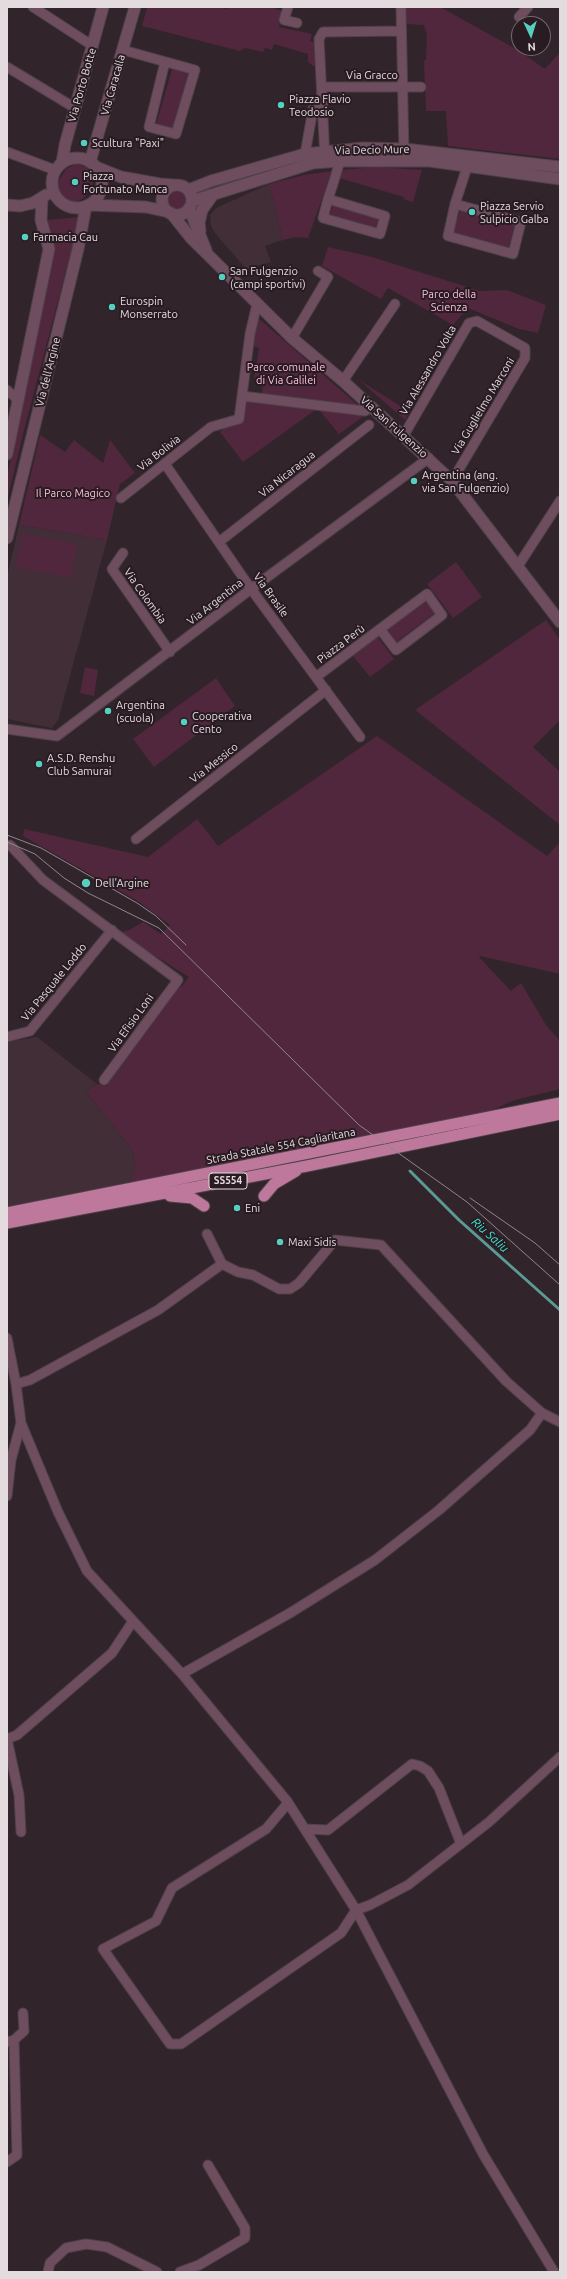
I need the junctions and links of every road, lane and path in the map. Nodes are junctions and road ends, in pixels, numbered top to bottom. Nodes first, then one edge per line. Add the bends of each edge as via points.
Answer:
1 (33, 7) edge
2 (104, 7) edge
3 (135, 7) edge
4 (288, 7) edge
5 (401, 7) edge
6 (528, 7) edge
7 (520, 16) edge
8 (296, 23) dead end
9 (402, 31) junction
10 (93, 46) junction
11 (123, 50) junction
12 (165, 62) junction
13 (7, 67) edge
14 (322, 87) junction
15 (404, 87) junction
16 (421, 87) dead end
17 (323, 104) junction
18 (75, 108) junction
19 (7, 152) edge
20 (305, 154) junction
21 (404, 154) junction
22 (340, 155) junction
23 (325, 156) junction
24 (468, 161) junction
25 (93, 165) junction
26 (59, 167) junction
27 (560, 167) edge
28 (560, 179) edge
29 (183, 187) junction
30 (53, 190) junction
31 (212, 196) junction
32 (42, 198) junction
33 (328, 199) junction
34 (190, 204) junction
35 (455, 204) junction
36 (87, 205) junction
37 (7, 206) edge
38 (170, 213) junction
39 (202, 239) junction
40 (207, 252) junction
41 (318, 271) dead end
42 (257, 304) junction
43 (395, 304) dead end
44 (477, 321) joint
45 (292, 338) junction
46 (344, 381) junction
47 (7, 390) edge
48 (242, 396) junction
49 (18, 400) junction
50 (371, 406) junction
51 (369, 425) dead end
52 (404, 435) junction
53 (7, 454) edge
54 (429, 458) junction
55 (165, 464) junction
56 (452, 481) junction
57 (121, 498) dead end
58 (560, 501) edge
59 (7, 538) edge
60 (219, 542) junction
61 (123, 553) dead end
62 (518, 566) junction
63 (251, 589) junction
64 (560, 622) edge
65 (380, 629) junction
66 (170, 652) junction
67 (316, 677) junction
68 (326, 690) junction
69 (7, 729) edge
70 (360, 736) dead end
71 (136, 839) dead end
72 (10, 846) dead end
73 (112, 930) junction
74 (7, 1037) edge
75 (104, 1080) dead end
76 (560, 1103) edge
77 (560, 1114) edge
78 (377, 1145) junction
79 (307, 1166) junction
80 (154, 1195) junction
81 (264, 1196) dead end
82 (204, 1206) dead end
83 (7, 1213) edge
84 (7, 1223) edge
85 (207, 1234) dead end
86 (222, 1264) junction
87 (7, 1338) edge
88 (16, 1384) junction
89 (542, 1413) junction
90 (560, 1422) edge
91 (21, 1423) junction
92 (7, 1496) edge
93 (133, 1621) junction
94 (182, 1674) junction
95 (7, 1739) edge
96 (560, 1757) edge
97 (288, 1803) junction
98 (305, 1829) junction
99 (21, 1832) dead end
100 (461, 1844) junction
101 (356, 1910) junction
102 (23, 2013) dead end
103 (11, 2041) edge
104 (7, 2162) edge
105 (208, 2165) dead end
106 (48, 2272) edge
107 (157, 2272) edge
108 (180, 2272) edge
109 (554, 2272) edge

1 - 10 street
2 - 10 street, Via Porto Botte
3 - 11 street, Via Caracalla
4 - 8 street via 284,20
5 - 9 street
6 - 7 street
9 - 14 street via 323,32 319,39
9 - 15 street
10 - 18 street, Via Porto Botte
11 - 12 street
11 - 25 street, Via Caracalla
12 - 12 street via 150,127 176,134 195,70
13 - 18 street
14 - 15 street, Via Gracco
14 - 17 street
15 - 16 street, Via Gracco
15 - 21 street
17 - 20 street via 313,109
17 - 23 street
18 - 26 street, Via Porto Botte
19 - 26 street
20 - 23 street, Via Decio Mure
20 - 29 street, Via Decio Mure
21 - 22 street, Via Decio Mure
21 - 24 street, Via Decio Mure
22 - 23 street, Via Decio Mure
22 - 33 street
23 - 31 street, Via Decio Mure via 313,163
24 - 27 street, Via Decio Mure
24 - 28 street, Via Decio Mure
24 - 35 street
25 - 26 street via 76,158
25 - 29 street via 121,177
25 - 36 street via 100,175 101,188 95,200
26 - 30 street via 52,180
29 - 34 street
29 - 38 street via 168,188 162,196 163,205
30 - 32 street
30 - 36 street via 58,200 64,204 75,208
31 - 34 street, Via Decio Mure
31 - 39 street via 199,219
32 - 37 street via 20,206
32 - 49 street, Via dell'Argine via 41,220 49,249
33 - 33 street via 385,216 380,234 323,218
34 - 38 street via 181,214
34 - 39 street, Via San Fulgenzio
35 - 35 street via 448,236 513,254 521,222
36 - 38 street via 146,207
36 - 59 street, Via dell'Argine
38 - 40 street, Via San Fulgenzio
39 - 40 street, Via San Fulgenzio
40 - 42 street, Via San Fulgenzio
41 - 45 street via 328,277
42 - 45 street, Via San Fulgenzio
42 - 48 street via 250,334
43 - 46 street
44 - 52 street, Via Alessandro Volta via 469,323
44 - 56 street, Via Guglielmo Marconi via 525,348 526,352 525,358
45 - 46 street, Via San Fulgenzio
46 - 50 street, Via San Fulgenzio
47 - 49 street
48 - 50 street via 365,411
48 - 55 street, Via Bolivia via 240,419 211,427
49 - 53 street, Via dell'Argine
50 - 52 street, Via San Fulgenzio
51 - 60 street, Via Nicaragua
52 - 54 street, Via San Fulgenzio
54 - 56 street, Via San Fulgenzio
54 - 63 street, Via Argentina
55 - 57 street, Via Bolivia
55 - 60 street, Via Brasile
56 - 62 street, Via San Fulgenzio
58 - 62 street
60 - 63 street, Via Brasile
61 - 66 street, Via Colombia via 112,569
62 - 64 street, Via San Fulgenzio
63 - 66 street, Via Argentina
63 - 67 street, Via Brasile
65 - 65 street, Piazza Perù via 396,650 442,615 426,594
65 - 67 street, Piazza Perù
66 - 69 street, Via Argentina via 57,736
67 - 68 street, Via Brasile
68 - 70 street, Via Brasile
68 - 71 street, Via Messico
72 - 73 street via 43,880
73 - 74 street, Via Pasquale Loddo via 30,1031
73 - 75 street, Via Efisio Loni via 139,953 178,980
76 - 78 highway, Strada Statale 554 Cagliaritana / SS554 via 400,1135
77 - 78 highway, Strada Statale 554 Cagliaritana / SS554 via 408,1144
78 - 79 highway, Strada Statale 554 Cagliaritana / SS554
78 - 83 highway, Strada Statale 554 Cagliaritana / SS554
79 - 80 highway, Strada Statale 554 Cagliaritana / SS554
79 - 81 highway via 274,1184
80 - 82 highway via 192,1198
80 - 84 highway, Strada Statale 554 Cagliaritana / SS554
85 - 86 street
86 - 88 street via 158,1310 30,1380
86 - 89 street via 238,1272 253,1275 279,1289 290,1289 299,1283 335,1240 381,1245 506,1381
87 - 88 street
88 - 91 street
89 - 90 street
89 - 94 street via 530,1430 439,1510 375,1560 290,1613
91 - 92 street via 11,1460
91 - 93 street via 58,1512 88,1571
93 - 94 street
93 - 95 street via 112,1652 17,1735
94 - 97 street
95 - 99 street via 19,1795
96 - 100 street
97 - 98 street
97 - 101 street via 266,1829 172,1888 156,1921 103,1949 170,2044 181,2044 341,1933
98 - 100 street via 328,1830 412,1764 428,1771 439,1788
98 - 101 street
100 - 101 street via 408,1885
101 - 109 street via 483,2154
102 - 103 street via 24,2031
103 - 104 street via 16,2155
105 - 108 street via 245,2228 245,2238 199,2265
106 - 107 street via 50,2263 66,2248 86,2244 107,2247

